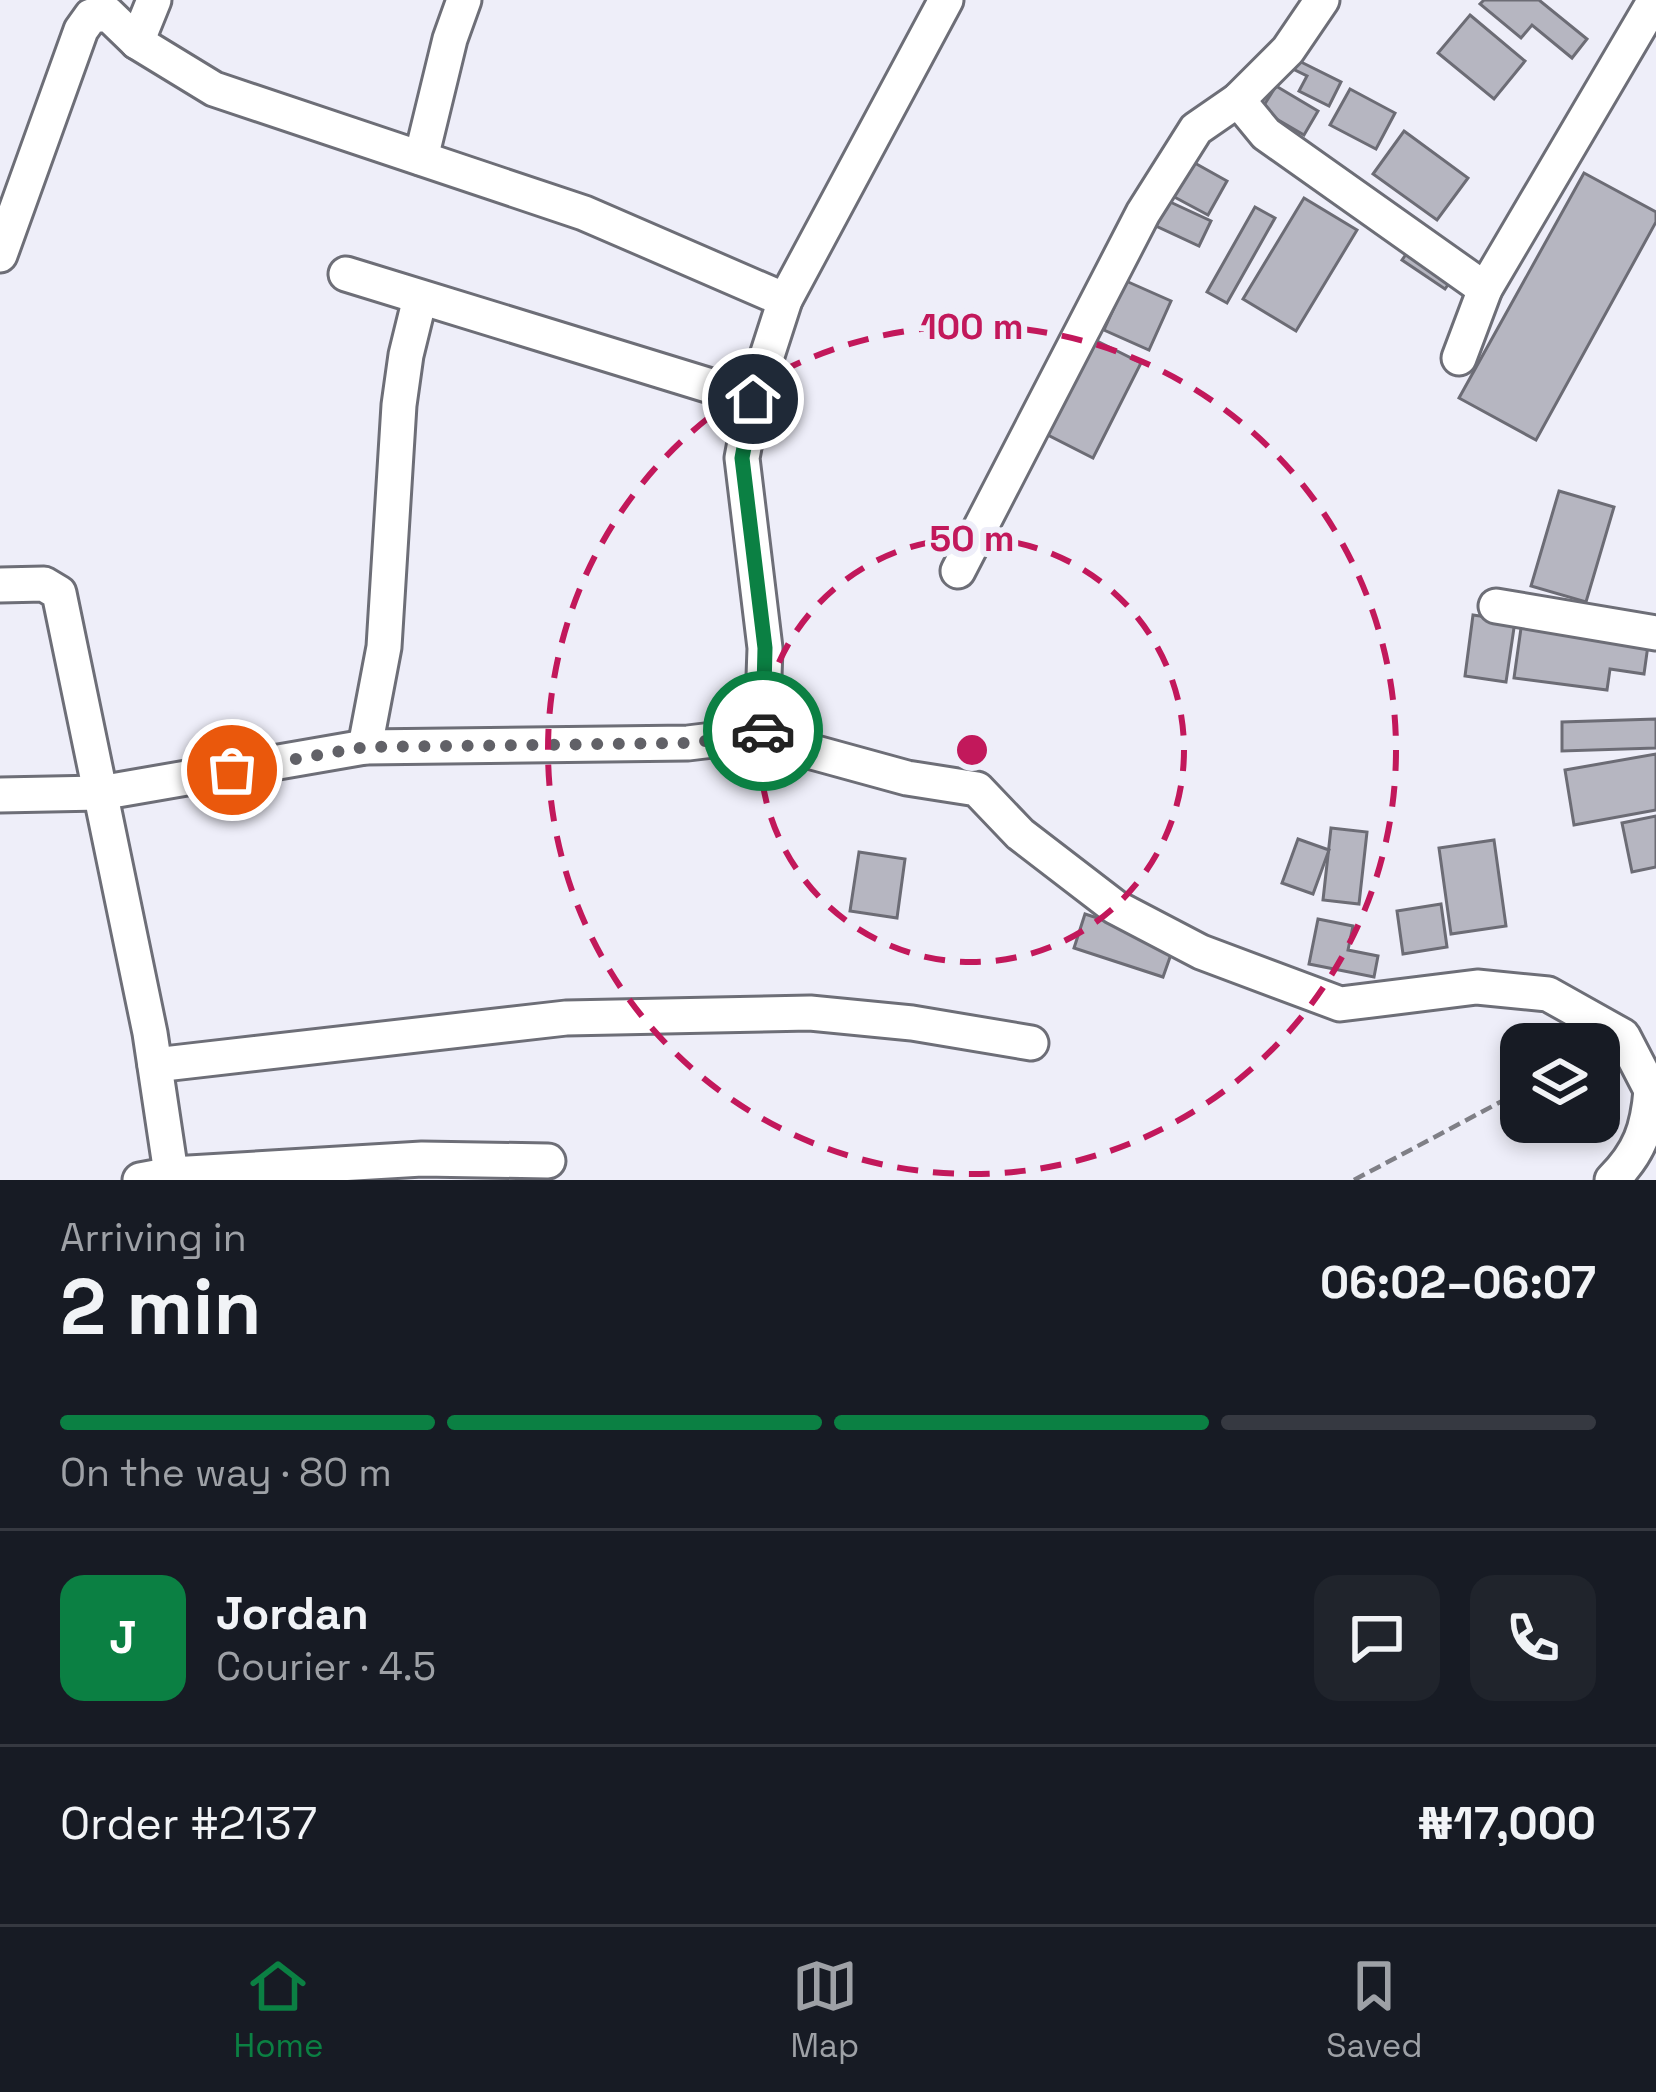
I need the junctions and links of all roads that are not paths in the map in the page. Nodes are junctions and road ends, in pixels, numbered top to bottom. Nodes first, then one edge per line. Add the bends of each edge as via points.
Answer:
1 (154, 0) edge
2 (464, 0) edge
3 (946, 0) edge
4 (1322, 0) edge
5 (1654, 0) edge
6 (137, 42) junction
7 (1238, 100) junction
8 (421, 158) junction
9 (0, 255) edge
10 (346, 274) dead end
11 (1485, 289) junction
12 (420, 298) junction
13 (785, 300) junction
14 (1459, 358) dead end
15 (753, 399) junction
16 (958, 571) dead end
17 (0, 585) edge
18 (1496, 606) dead end
19 (1656, 633) edge
20 (763, 734) junction
21 (365, 747) junction
22 (100, 793) junction
23 (0, 795) edge
24 (1031, 1043) dead end
25 (155, 1065) junction
26 (1654, 1092) edge
27 (548, 1161) dead end
28 (161, 1178) edge
29 (1612, 1180) edge

1 - 6 street
2 - 8 street
3 - 13 street
4 - 7 street via 1288,50
5 - 11 street
6 - 8 street via 214,89
6 - 9 street via 108,14 92,16 81,30
7 - 11 street via 1266,134
7 - 16 street via 1196,129 1143,213
8 - 13 street via 584,213
10 - 12 street
11 - 14 street
12 - 15 street
12 - 21 street via 399,406 384,647
13 - 15 street
15 - 20 street via 742,458 765,648
17 - 22 street via 44,584 59,593
18 - 19 street
20 - 21 street via 688,743
20 - 26 street via 907,778 977,789 1020,834 1115,907 1201,952 1340,1004 1477,987 1548,994 1623,1036
21 - 22 street
22 - 23 street
22 - 25 street
24 - 25 street via 810,1013 566,1018
25 - 28 street
26 - 29 street via 1648,1125
27 - 28 street via 422,1159

